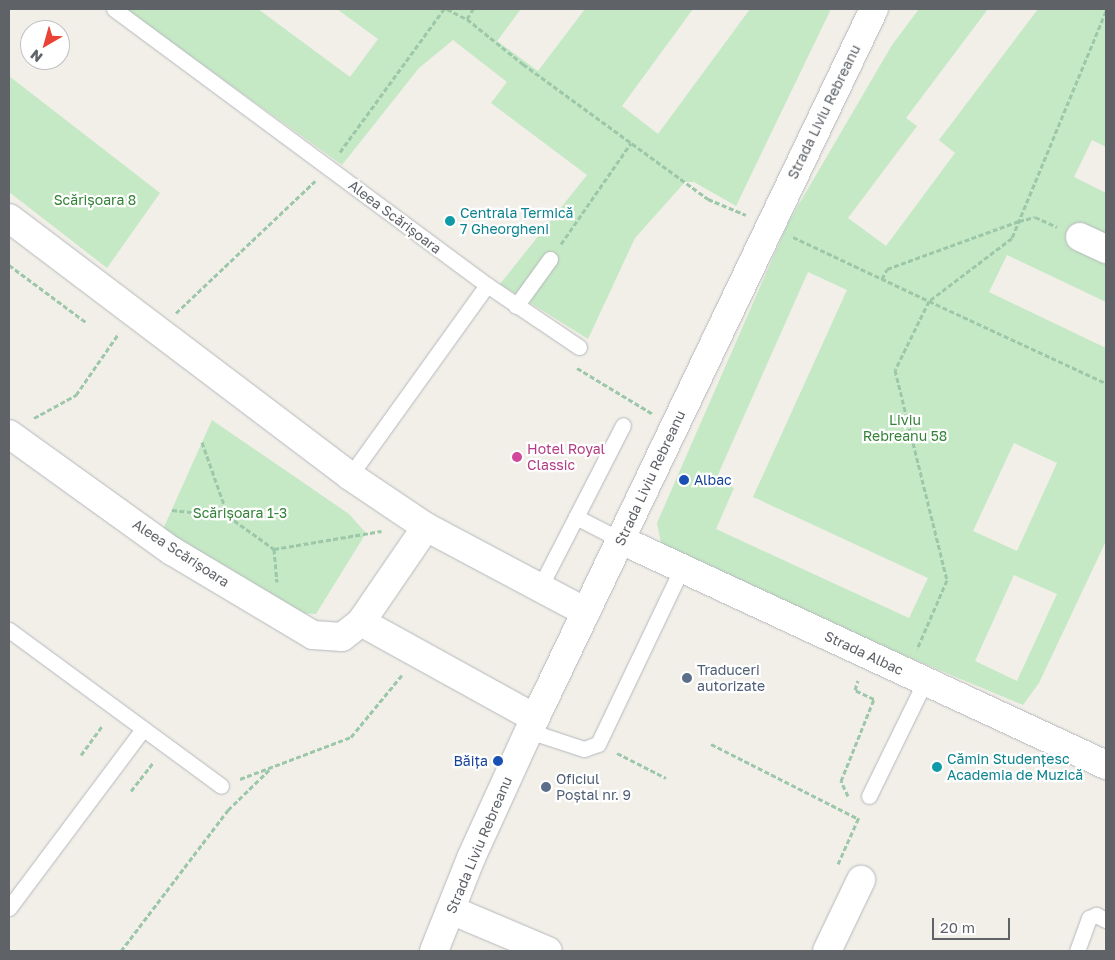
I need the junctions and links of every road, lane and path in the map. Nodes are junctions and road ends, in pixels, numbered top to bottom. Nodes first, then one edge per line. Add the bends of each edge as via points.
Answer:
1 (114, 9) edge
2 (446, 9) edge
3 (473, 9) edge
4 (874, 9) edge
5 (1106, 11) edge
6 (467, 19) junction
7 (631, 143) junction
8 (329, 168) junction
9 (750, 217) dead end
10 (9, 218) edge
11 (1019, 221) junction
12 (785, 233) dead end
13 (1080, 236) joint
14 (1106, 249) edge
15 (550, 259) joint
16 (9, 265) edge
17 (882, 279) junction
18 (487, 285) junction
19 (928, 301) junction
20 (516, 306) junction
21 (134, 313) junction
22 (87, 323) dead end
23 (157, 330) junction
24 (579, 347) joint
25 (1106, 383) edge
26 (658, 417) dead end
27 (623, 425) dead end
28 (17, 428) edge
29 (202, 442) dead end
30 (350, 476) junction
31 (172, 510) dead end
32 (228, 516) junction
33 (576, 517) junction
34 (426, 527) junction
35 (386, 531) dead end
36 (621, 540) junction
37 (274, 549) junction
38 (682, 568) junction
39 (540, 587) junction
40 (586, 612) junction
41 (282, 617) junction
42 (361, 622) junction
43 (9, 630) edge
44 (867, 654) junction
45 (419, 655) junction
46 (916, 677) junction
47 (115, 708) junction
48 (532, 725) junction
49 (143, 729) junction
50 (598, 744) junction
51 (711, 744) dead end
52 (166, 746) junction
53 (81, 755) dead end
54 (1106, 765) edge
55 (273, 766) junction
56 (666, 778) dead end
57 (221, 786) joint
58 (131, 791) dead end
59 (869, 796) joint
60 (852, 804) dead end
61 (855, 811) dead end
62 (859, 819) junction
63 (861, 880) joint
64 (9, 908) edge
65 (450, 910) junction
66 (1106, 920) edge
67 (121, 951) edge
68 (434, 951) edge
69 (548, 951) edge
70 (827, 951) edge
71 (1077, 951) edge

1 - 8 lane, Aleea Scărișoara
2 - 6 path
2 - 8 path
3 - 6 path
4 - 36 street, Strada Liviu Rebreanu
5 - 11 path
6 - 7 path
7 - 9 path via 708,199
7 - 15 path
8 - 18 lane, Aleea Scărișoara
8 - 23 path
10 - 21 street
11 - 13 path via 1035,218
11 - 17 path via 887,269
11 - 19 path via 1012,238
12 - 17 path
13 - 14 street
15 - 20 lane
16 - 22 path
17 - 19 path
18 - 20 lane, Aleea Scărișoara
18 - 30 lane
19 - 25 path
19 - 46 path via 895,370 948,580
20 - 24 lane, Aleea Scărișoara
21 - 23 street
21 - 28 path via 76,395
23 - 30 street
24 - 26 path via 570,364
27 - 33 lane
28 - 41 street, Aleea Scărișoara via 172,551
29 - 32 path
30 - 34 street
31 - 32 path
32 - 37 path
33 - 36 lane
33 - 39 lane
34 - 39 street
34 - 42 street, Aleea Scărișoara
35 - 37 path
36 - 38 street, Strada Albac
36 - 40 street, Strada Liviu Rebreanu
37 - 41 path
38 - 44 street, Strada Albac
38 - 50 lane
39 - 40 street
40 - 48 street, Strada Liviu Rebreanu
41 - 42 street, Aleea Scărișoara via 313,635 327,638 342,637
42 - 45 street
43 - 47 lane
44 - 46 street, Strada Albac
44 - 60 path via 855,690 874,699 841,781
45 - 48 street
45 - 55 path via 350,737
46 - 54 street, Strada Albac
46 - 59 lane
47 - 49 lane
47 - 53 path
48 - 50 lane via 584,749
48 - 65 street, Strada Liviu Rebreanu
49 - 52 lane
49 - 64 lane
50 - 56 path
51 - 62 path
52 - 57 lane
52 - 58 path
55 - 57 path
55 - 67 path via 228,810
59 - 62 path
61 - 62 path
62 - 63 path via 836,869
63 - 70 street
65 - 68 street, Strada Liviu Rebreanu
65 - 69 street
66 - 71 lane via 1096,915 1089,918

